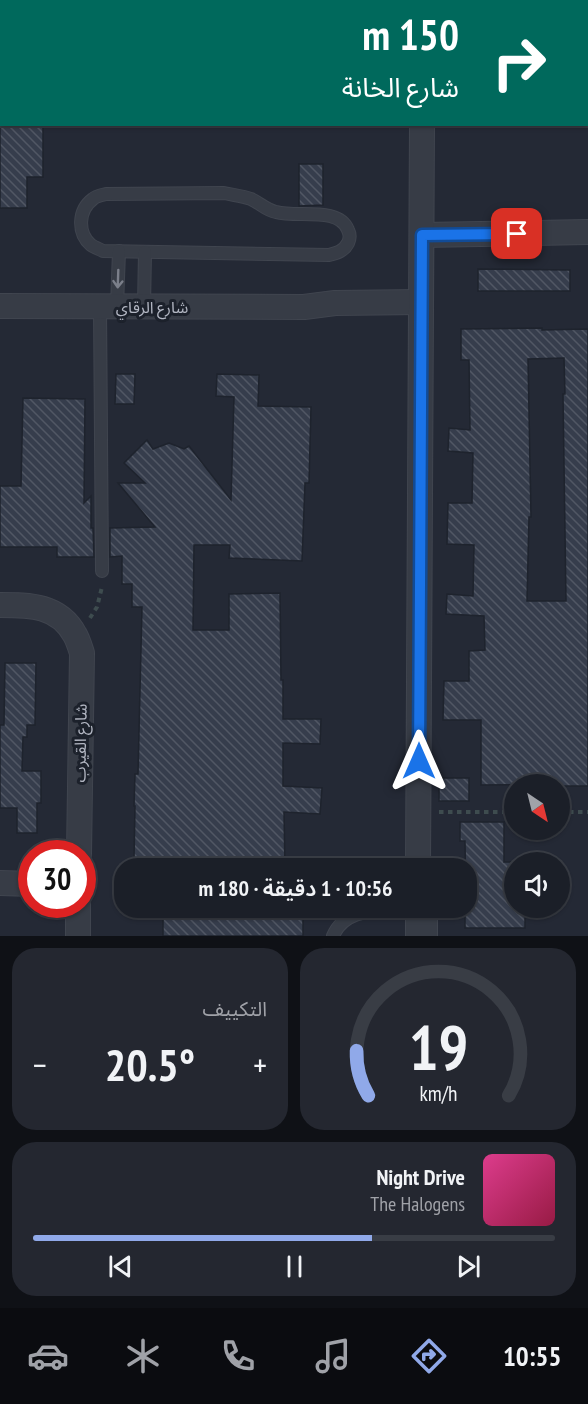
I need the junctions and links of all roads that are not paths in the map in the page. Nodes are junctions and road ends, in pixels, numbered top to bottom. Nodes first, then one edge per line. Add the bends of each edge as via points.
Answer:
1 (422, 126) edge
2 (588, 232) edge
3 (422, 235) junction
4 (119, 251) junction
5 (145, 252) junction
6 (0, 306) edge
7 (109, 306) junction
8 (144, 307) junction
9 (421, 310) junction
10 (102, 571) road end
11 (0, 605) edge
12 (79, 840) edge
13 (421, 858) edge
14 (0, 883) edge
15 (18, 884) edge
16 (78, 918) edge
17 (346, 918) edge
18 (418, 918) edge
19 (431, 918) edge
20 (78, 936) edge
21 (333, 936) edge
22 (418, 936) edge
23 (431, 936) edge

1 - 3 street
2 - 3 street
3 - 9 street
4 - 5 lane
4 - 5 lane via 103,251 83,235 80,221 93,198 106,194 237,195 276,212 337,217 350,234 348,245 329,255
4 -> 7 lane
5 - 8 lane
6 - 7 street, شارع الرقاي
7 - 8 street, شارع الرقاي
7 - 10 lane
8 - 9 street, شارع الرقاي via 304,308 335,314
9 - 13 street
11 - 12 street, شارع القيرب via 41,607 61,617 75,634 81,653
14 - 15 street
16 - 20 street
17 - 21 lane
18 - 22 street
19 - 23 lane

